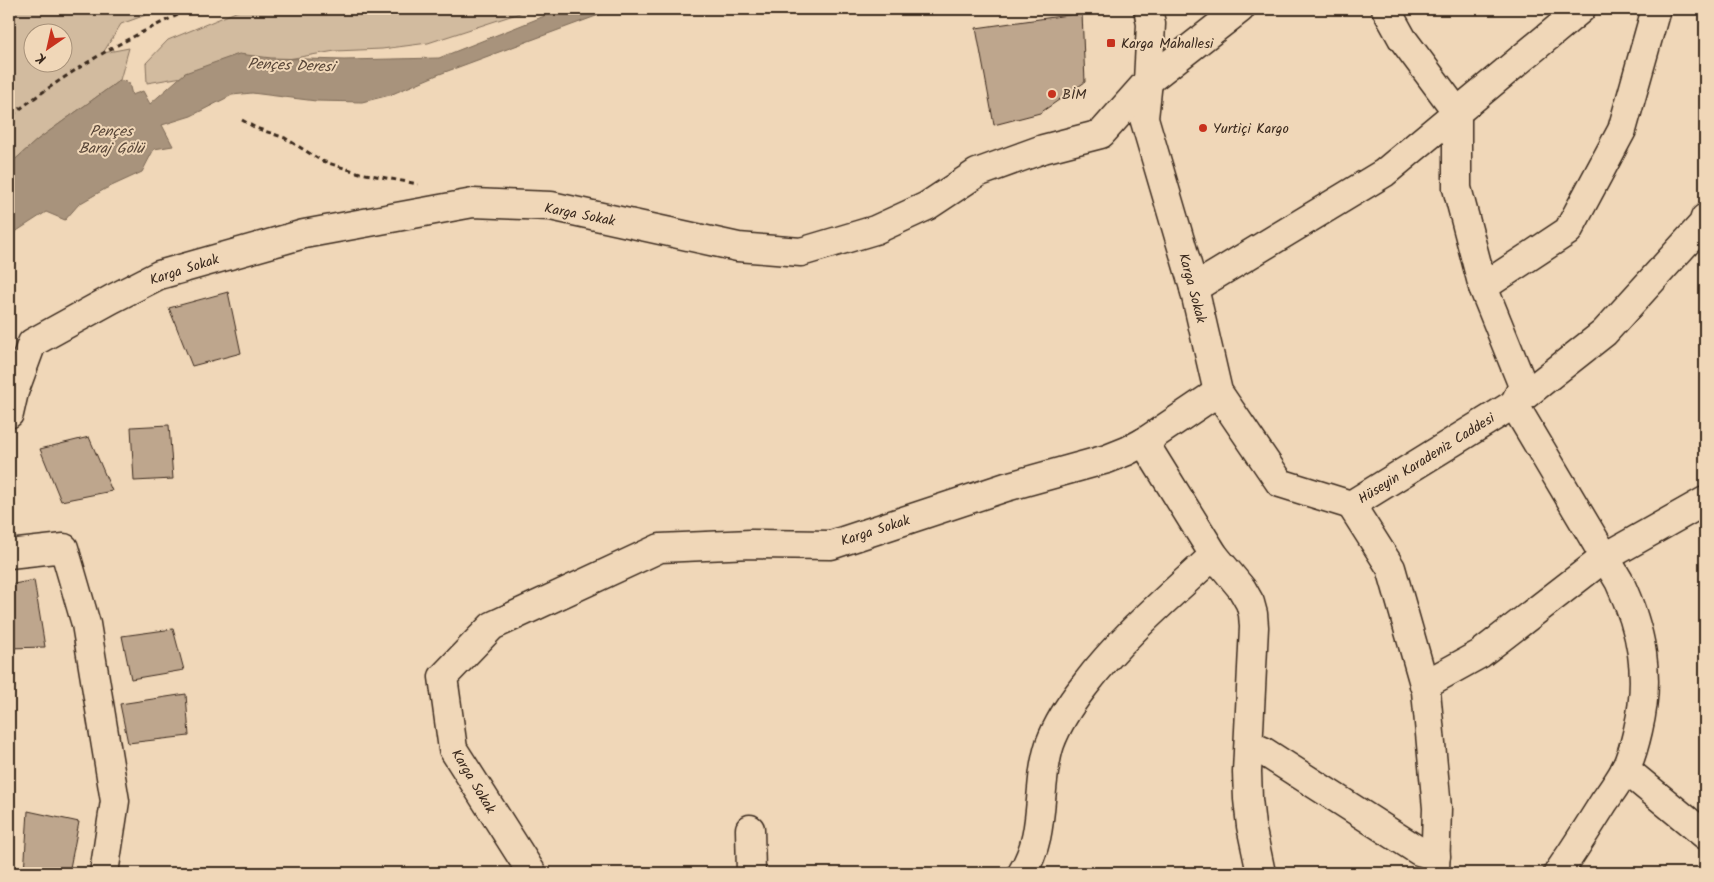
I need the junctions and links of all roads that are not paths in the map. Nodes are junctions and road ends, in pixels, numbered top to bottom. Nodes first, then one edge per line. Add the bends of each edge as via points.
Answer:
1 (1148, 9) edge
2 (1240, 9) edge
3 (1386, 9) edge
4 (1581, 9) edge
5 (1656, 9) edge
6 (1148, 81) junction
7 (1457, 112) junction
8 (1705, 218) edge
9 (1483, 287) junction
10 (1194, 288) junction
11 (1218, 392) junction
12 (1514, 404) junction
13 (9, 414) edge
14 (1144, 442) junction
15 (1705, 501) edge
16 (1351, 505) junction
17 (9, 554) edge
18 (1214, 555) junction
19 (1604, 558) junction
20 (1424, 685) junction
21 (1249, 745) junction
22 (1626, 769) junction
23 (750, 829) dead end
24 (1705, 835) edge
25 (1436, 864) edge
26 (104, 873) edge
27 (532, 873) edge
28 (750, 873) edge
29 (1022, 873) edge
30 (1261, 873) edge
31 (1558, 873) edge

1 - 6 street, Karga Sokak via 1151,24
2 - 6 street
3 - 7 street via 1402,38
4 - 7 street
5 - 9 street via 1622,130 1568,231
6 - 10 street, Karga Sokak via 1144,118
6 - 13 street, Karga Sokak via 1101,134 1043,149 977,173 927,206 874,230 800,252 738,247 551,206 473,202 304,234 159,274 32,343
7 - 9 street via 1457,188
7 - 10 street via 1384,173
8 - 12 street, Hüseyin Karadeniz Caddesi via 1604,333
9 - 12 street via 1523,386
10 - 11 street, Karga Sokak
11 - 14 street, Karga Sokak
11 - 16 street via 1280,483
12 - 16 street, Hüseyin Karadeniz Caddesi
12 - 19 street
14 - 18 street
14 - 27 street, Karga Sokak via 1107,459 1006,487 831,545 660,548 492,626 443,677 453,749
15 - 19 street
16 - 20 street, Hüseyin Karadeniz Caddesi via 1391,568
17 - 26 street via 64,548 86,624 115,801
18 - 21 street via 1242,589 1254,614
18 - 29 street via 1115,648 1069,707 1051,743 1044,766 1038,831
19 - 20 street via 1480,654
19 - 22 street via 1630,606 1639,632 1643,659 1642,715
20 - 25 street, Hüseyin Karadeniz Caddesi via 1437,808
21 - 25 street
21 - 30 street via 1248,799
22 - 24 street
22 - 31 street
23 - 28 street

